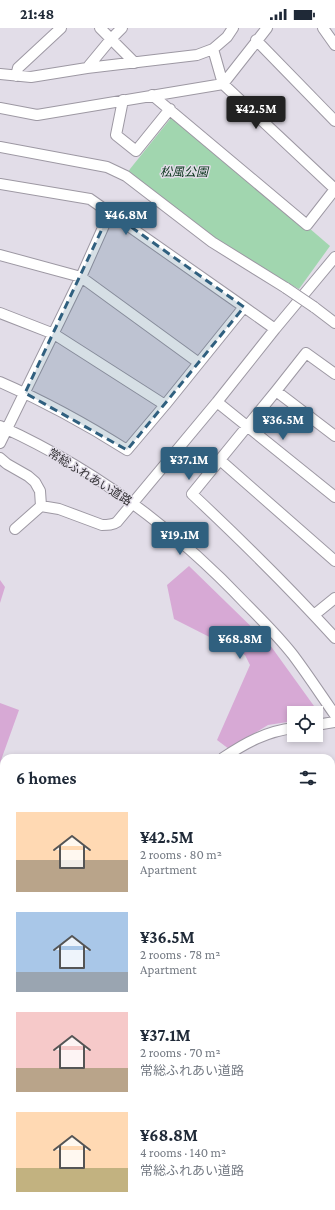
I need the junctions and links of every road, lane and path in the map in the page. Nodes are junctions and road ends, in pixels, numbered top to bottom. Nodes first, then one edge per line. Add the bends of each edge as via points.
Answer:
1 (61, 28) edge
2 (100, 28) edge
3 (122, 28) edge
4 (233, 28) edge
5 (266, 28) edge
6 (323, 28) edge
7 (111, 39) junction
8 (256, 40) junction
9 (335, 45) edge
10 (213, 49) junction
11 (135, 63) junction
12 (87, 68) junction
13 (0, 74) edge
14 (16, 76) junction
15 (223, 84) junction
16 (152, 95) junction
17 (123, 100) junction
18 (0, 108) edge
19 (170, 109) junction
20 (335, 121) edge
21 (0, 146) edge
22 (0, 184) edge
23 (335, 189) edge
24 (110, 212) junction
25 (0, 255) edge
26 (335, 257) edge
27 (81, 277) junction
28 (244, 307) junction
29 (0, 313) edge
30 (335, 323) edge
31 (275, 329) junction
32 (54, 334) junction
33 (199, 363) junction
34 (335, 374) edge
35 (0, 382) edge
36 (276, 392) junction
37 (25, 393) junction
38 (217, 402) junction
39 (165, 405) junction
40 (247, 427) junction
41 (4, 428) edge
42 (335, 436) edge
43 (0, 443) edge
44 (0, 458) edge
45 (220, 460) junction
46 (335, 497) edge
47 (132, 503) junction
48 (41, 506) junction
49 (15, 529) dead end
50 (335, 561) edge
51 (335, 598) edge
52 (314, 615) junction
53 (335, 638) edge
54 (335, 715) edge
55 (335, 722) edge
56 (323, 724) edge
57 (287, 729) edge
58 (231, 754) edge

1 - 14 street via 18,68
2 - 7 street
3 - 7 street
4 - 10 street
5 - 8 street
6 - 9 street
7 - 11 street
7 - 12 street
8 - 15 street
8 - 20 street
10 - 11 street via 197,55
10 - 15 street
11 - 12 street
12 - 14 street via 30,77
13 - 14 street
15 - 16 street
15 - 23 street
16 - 17 street
16 - 19 street
17 - 18 street via 36,114
17 - 19 street via 116,135 136,151
19 - 23 street via 307,225
21 - 30 street, bridge via 107,167 126,176 212,242 286,288
22 - 24 street via 90,199
24 - 27 street
24 - 28 street
25 - 27 street
26 - 31 street
27 - 32 street
27 - 33 street
28 - 31 street
28 - 33 street
29 - 32 street
31 - 38 street
32 - 37 street
32 - 39 street
33 - 39 street
34 - 36 street via 306,353
35 - 37 street
36 - 40 street
36 - 42 street
37 - 39 street via 127,450
37 - 41 street
38 - 40 street
38 - 47 street
40 - 45 street
40 - 46 street
41 - 43 street
41 - 47 street, 常総ふれあい道路 via 74,464
44 - 48 street via 35,482 40,490
45 - 50 street
45 - 52 street via 192,494 249,547
47 - 48 street via 114,524 102,525 59,509
47 - 54 street, 常総ふれあい道路 via 222,578 292,655
48 - 49 street
51 - 52 street
52 - 53 street
55 - 56 street
57 - 58 street via 262,736

